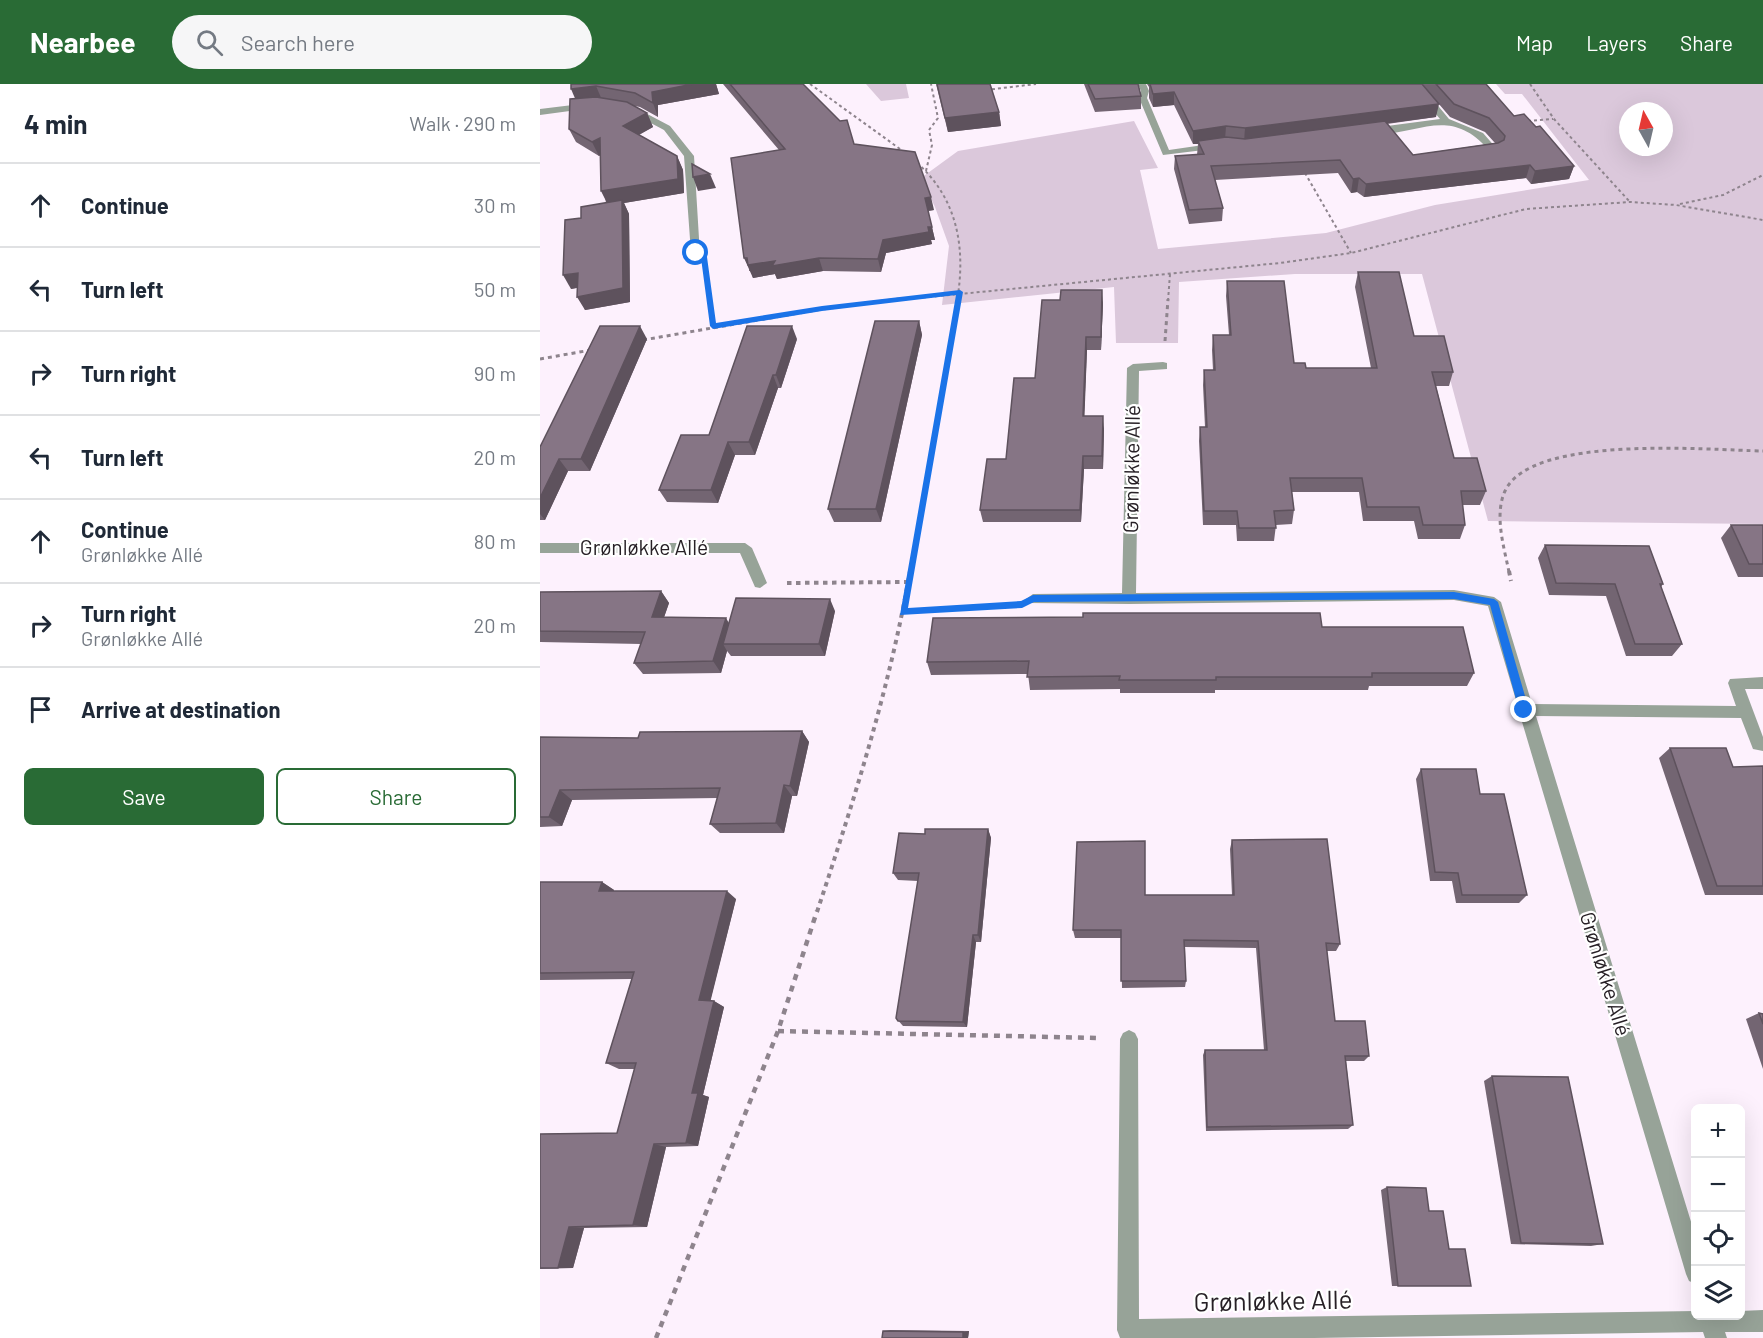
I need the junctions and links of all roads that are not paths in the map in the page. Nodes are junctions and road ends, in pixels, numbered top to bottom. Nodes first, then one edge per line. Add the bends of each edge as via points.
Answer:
1 (1142, 84) edge
2 (1415, 84) edge
3 (602, 105) edge
4 (625, 109) edge
5 (540, 112) edge
6 (1446, 121) junction
7 (1365, 132) edge
8 (1225, 145) edge
9 (1470, 154) edge
10 (696, 253) road end
11 (1163, 366) road end
12 (540, 548) edge
13 (760, 583) road end
14 (1033, 599) road end
15 (1129, 599) junction
16 (1763, 683) edge
17 (1524, 710) junction
18 (1746, 712) junction
19 (1763, 744) edge
20 (1129, 1039) road end
21 (1693, 1266) edge
22 (1763, 1321) edge
23 (1711, 1325) edge

1 - 8 street via 1143,98 1166,153
2 - 6 street
3 - 5 street
4 - 10 street via 637,111 667,128 689,156
6 - 7 street via 1389,133
6 - 9 street via 1480,135 1494,151
11 - 15 street, Grønløkke Allé via 1133,368
12 - 13 street, Grønløkke Allé via 744,548
14 - 15 street
15 - 17 street, Grønløkke Allé via 1454,596 1494,602
16 - 18 street via 1735,683
17 - 18 street
17 - 21 street, Grønløkke Allé
18 - 19 street via 1758,744
20 - 23 street, Grønløkke Allé via 1128,1330
22 - 23 street, Grønløkke Allé

